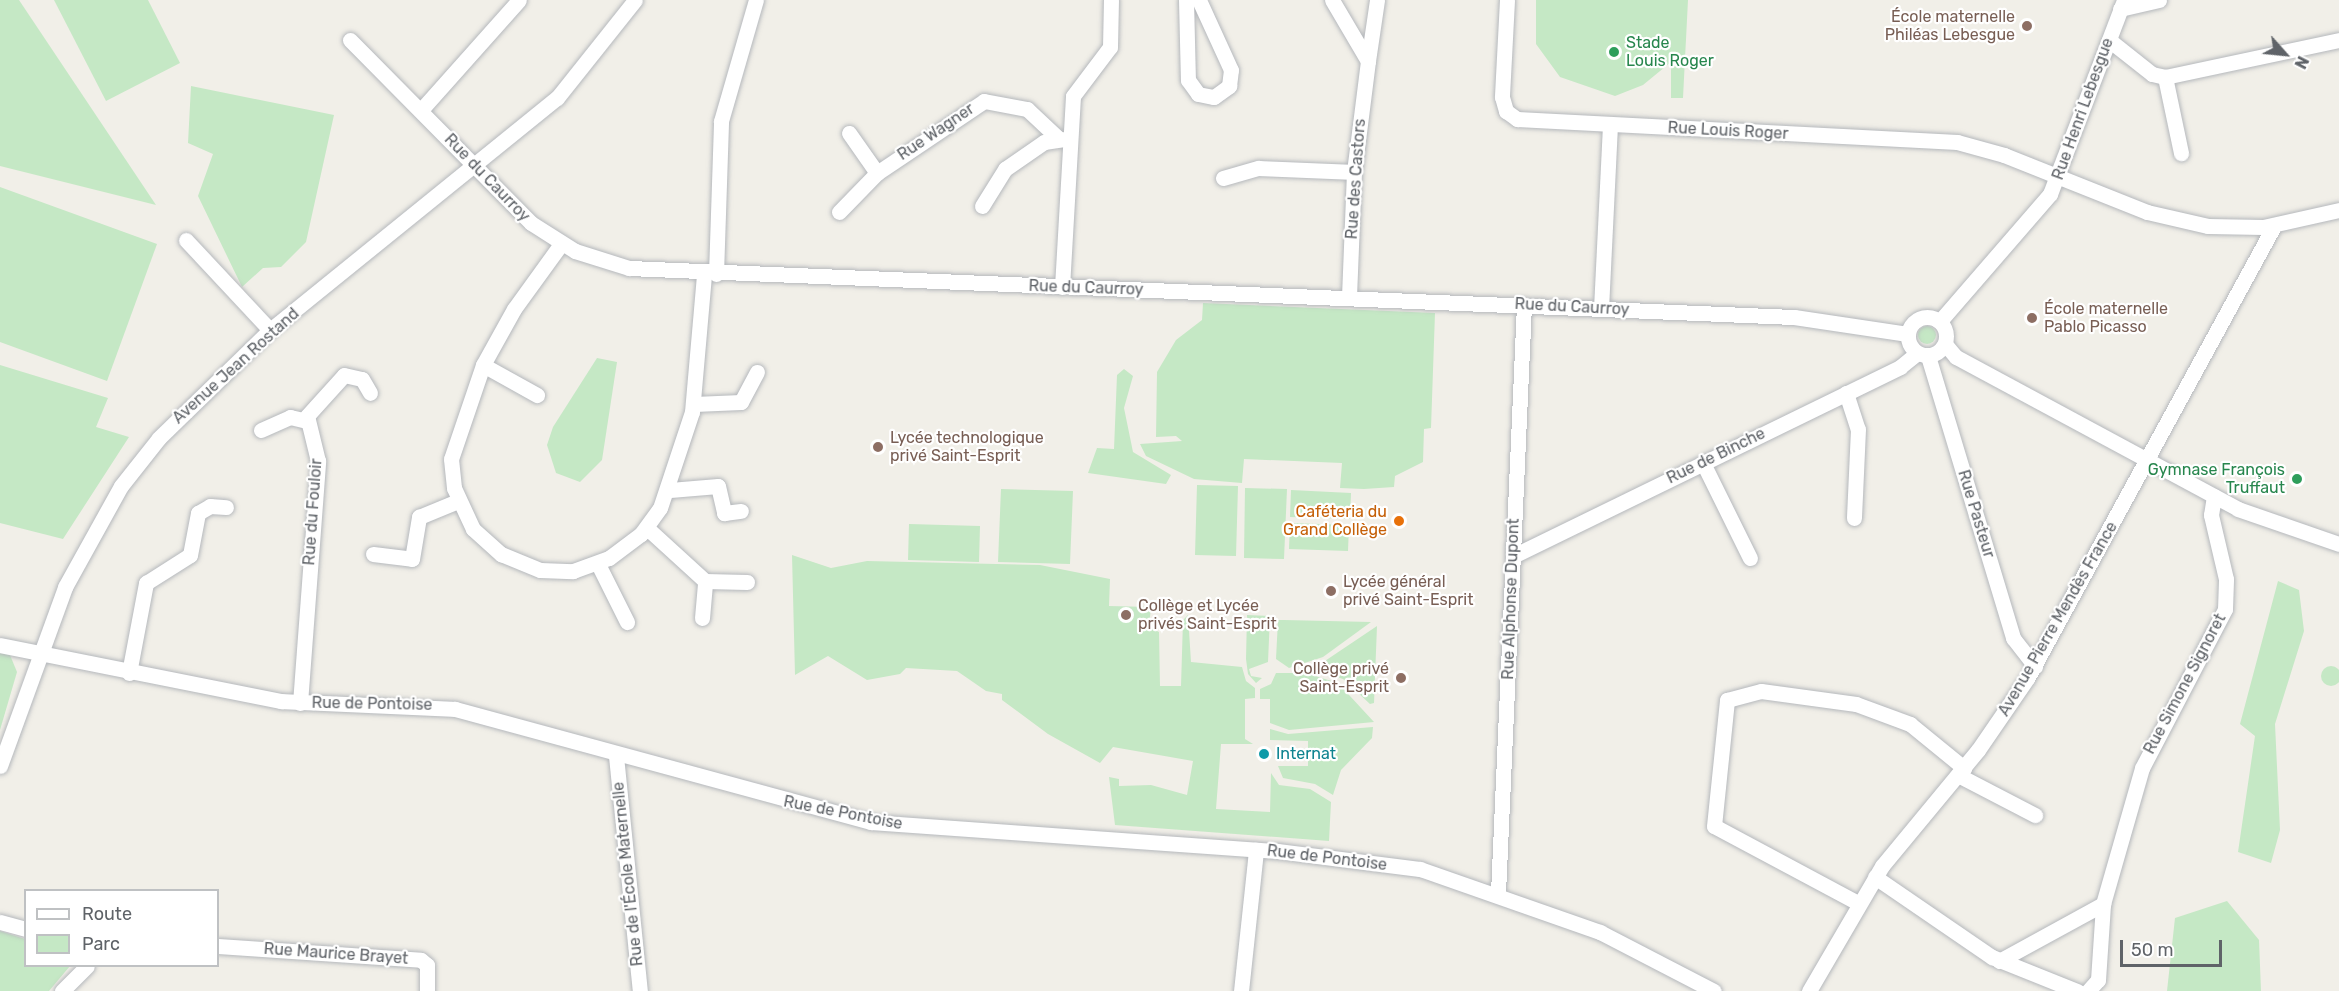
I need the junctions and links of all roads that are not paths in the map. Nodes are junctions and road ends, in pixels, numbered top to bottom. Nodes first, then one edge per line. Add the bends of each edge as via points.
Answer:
1 (635, 0) edge
2 (756, 0) edge
3 (1111, 0) edge
4 (1186, 0) edge
5 (1199, 0) edge
6 (1332, 0) edge
7 (1377, 0) edge
8 (1507, 0) edge
9 (2160, 0) edge
10 (514, 2) edge
11 (2122, 4) edge
12 (350, 40) dead end
13 (2109, 40) junction
14 (2339, 40) edge
15 (1368, 61) junction
16 (2165, 77) junction
17 (421, 110) junction
18 (1610, 125) junction
19 (849, 133) dead end
20 (1063, 139) junction
21 (2181, 153) dead end
22 (476, 168) junction
23 (1354, 172) junction
24 (877, 173) junction
25 (1223, 178) dead end
26 (2058, 178) junction
27 (982, 206) dead end
28 (2339, 210) edge
29 (839, 212) dead end
30 (2274, 226) junction
31 (186, 240) dead end
32 (561, 244) junction
33 (710, 274) junction
34 (1062, 287) junction
35 (1349, 298) junction
36 (1524, 305) junction
37 (1601, 309) junction
38 (1940, 321) junction
39 (270, 330) junction
40 (1908, 334) junction
41 (1945, 344) junction
42 (1923, 355) junction
43 (483, 366) junction
44 (757, 372) dead end
45 (370, 393) dead end
46 (1846, 393) junction
47 (537, 395) dead end
48 (694, 404) junction
49 (307, 421) junction
50 (261, 430) dead end
51 (2148, 461) junction
52 (1703, 463) junction
53 (670, 490) junction
54 (2214, 496) junction
55 (458, 501) junction
56 (218, 506) dead end
57 (741, 511) dead end
58 (1854, 518) dead end
59 (647, 528) junction
60 (2339, 544) edge
61 (373, 554) dead end
62 (1513, 556) junction
63 (1750, 558) dead end
64 (598, 564) junction
65 (705, 580) junction
66 (747, 582) dead end
67 (702, 618) dead end
68 (627, 622) dead end
69 (0, 645) edge
70 (37, 654) junction
71 (2035, 666) junction
72 (129, 673) junction
73 (300, 703) junction
74 (616, 756) junction
75 (0, 766) edge
76 (1961, 771) junction
77 (2036, 815) dead end
78 (1256, 850) junction
79 (1875, 877) junction
80 (1498, 893) junction
81 (1858, 903) junction
82 (2103, 904) junction
83 (0, 922) edge
84 (24, 928) edge
85 (219, 946) edge
86 (1999, 962) junction
87 (86, 967) edge
88 (63, 991) edge
89 (427, 991) edge
90 (640, 991) edge
91 (1241, 991) edge
92 (1714, 991) edge
93 (1809, 991) edge
94 (2077, 991) edge
95 (2088, 991) edge

1 - 22 street, Avenue Jean Rostand via 571,84
2 - 33 street via 722,110
3 - 20 street via 1110,46 1074,90
4 - 5 street via 1188,80 1209,98 1225,92 1232,76
6 - 15 street
7 - 15 street, Rue des Castors
8 - 18 street, Rue Louis Roger via 1506,111 1523,121
9 - 11 street
10 - 17 street
11 - 13 street, Rue Henri Lebesgue
12 - 17 street, Rue du Caurroy
13 - 16 street via 2152,74
13 - 26 street, Rue Henri Lebesgue
14 - 16 street
15 - 23 street, Rue des Castors
16 - 21 street
17 - 22 street, Rue du Caurroy
18 - 26 street, Rue Louis Roger via 1956,142
18 - 37 street
19 - 24 street
20 - 24 street, Rue Wagner via 1027,109 984,101
20 - 27 street via 1005,169
20 - 34 street
22 - 32 street, Rue du Caurroy via 515,210
22 - 39 street, Avenue Jean Rostand
23 - 25 street via 1259,168
23 - 35 street, Rue des Castors
24 - 29 street, Rue Wagner
26 - 30 street, Rue Louis Roger via 2176,220 2237,228
26 - 38 street, Rue Henri Lebesgue via 2031,222
28 - 30 street, Rue Louis Roger
30 - 51 street, Avenue Pierre Mendès France
31 - 39 street
32 - 33 street, Rue du Caurroy via 620,266
32 - 43 street via 514,309
33 - 34 street, Rue du Caurroy
33 - 48 street
34 - 35 street, Rue du Caurroy
35 - 36 street, Rue du Caurroy
36 - 37 street, Rue du Caurroy
36 - 62 street, Rue Alphonse Dupont
37 - 40 street, Rue du Caurroy via 1801,318
38 - 40 street via 1920,318
38 - 41 street
39 - 70 street, Avenue Jean Rostand via 178,417 121,486 65,587
40 - 42 street
41 - 42 street
41 - 51 street via 1956,357
42 - 46 street, Rue de Binche
42 - 71 street, Rue Pasteur via 2013,638
43 - 47 street
43 - 55 street via 452,450
44 - 48 street via 741,402
45 - 49 street via 358,376 340,376
46 - 52 street, Rue de Binche
46 - 58 street via 1858,429
48 - 53 street
49 - 50 street via 290,417
49 - 73 street, Rue du Fouloir via 318,461
51 - 54 street
51 - 71 street, Avenue Pierre Mendès France
52 - 62 street, Rue de Binche
52 - 63 street
53 - 57 street via 718,486 724,513
53 - 59 street
54 - 60 street via 2260,519
54 - 82 street, Rue Simone Signoret via 2211,515 2226,579 2225,609 2147,758
55 - 61 street via 419,517 412,559
55 - 64 street via 478,536 520,564 560,572
56 - 72 street via 192,524 190,555 146,584
59 - 64 street
59 - 65 street
62 - 80 street, Rue Alphonse Dupont
64 - 68 street
65 - 66 street
65 - 67 street
69 - 70 street, Rue de Pontoise
70 - 72 street, Rue de Pontoise
70 - 75 street, Avenue Jean Rostand
71 - 76 street, Avenue Pierre Mendès France
72 - 73 street, Rue de Pontoise
73 - 74 street, Rue de Pontoise via 439,706
74 - 78 street, Rue de Pontoise via 884,824
74 - 90 street, Rue de l'École Maternelle
76 - 77 street
76 - 79 street, Avenue Pierre Mendès France
76 - 81 street via 1910,724 1856,704 1761,691 1726,700 1714,826
78 - 80 street, Rue de Pontoise via 1415,868
78 - 91 street
79 - 81 street, Avenue Pierre Mendès France
79 - 86 street
80 - 92 street, Rue de Pontoise via 1618,939
81 - 93 street, Avenue Pierre Mendès France
82 - 86 street
82 - 95 street, Rue Simone Signoret via 2098,980
83 - 84 street
85 - 89 street, Rue Maurice Brayet via 421,960
86 - 94 street
87 - 88 street

